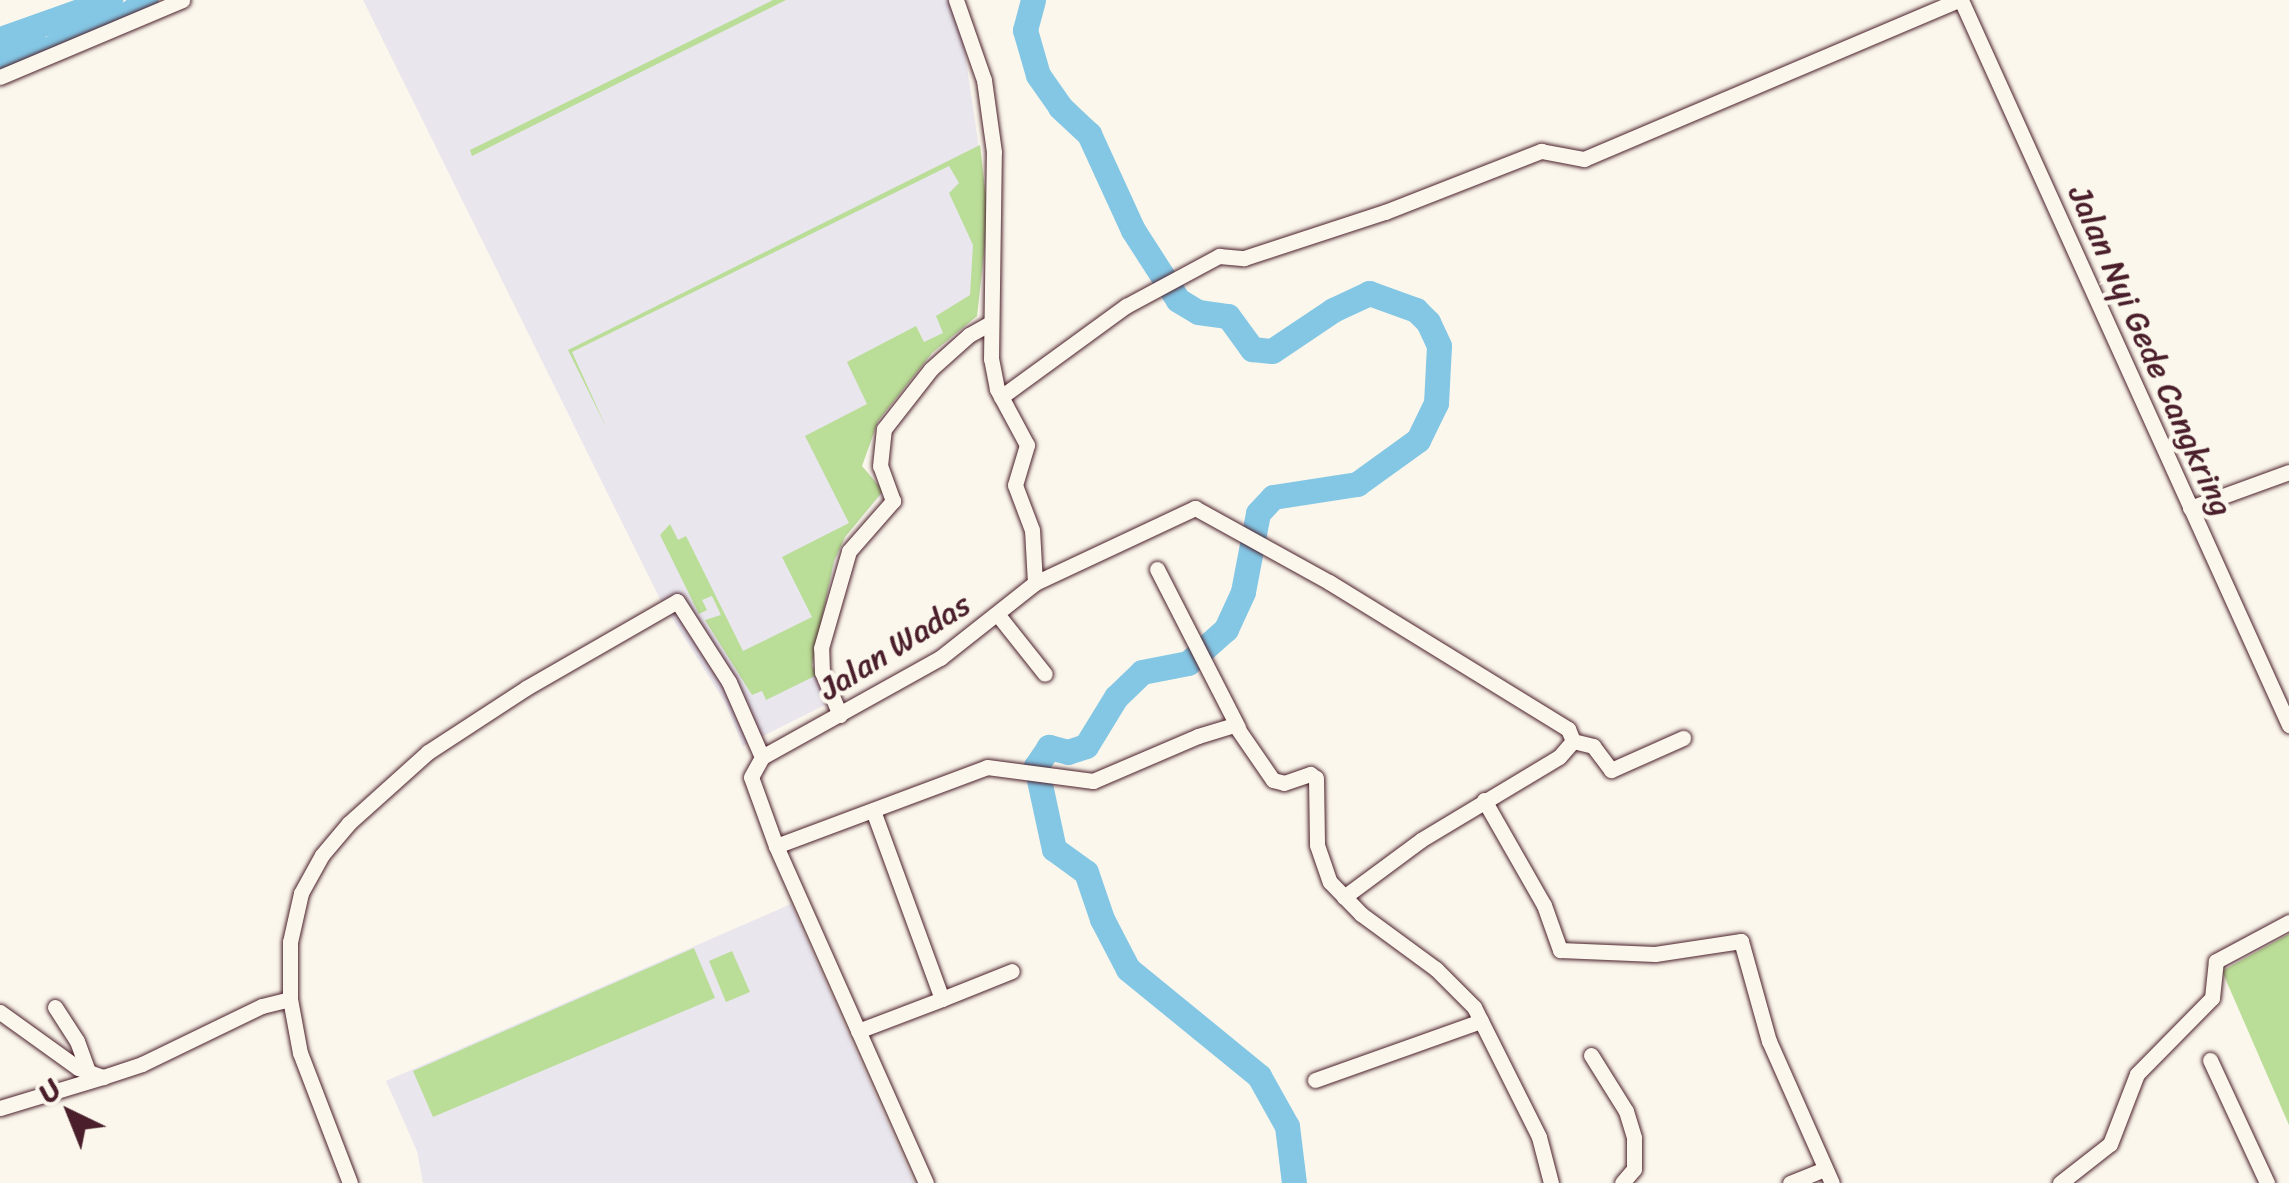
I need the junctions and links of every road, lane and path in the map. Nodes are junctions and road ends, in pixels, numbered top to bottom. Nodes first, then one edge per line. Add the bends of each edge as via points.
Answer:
1 (182, 0) edge
2 (956, 0) edge
3 (1960, 0) edge
4 (0, 77) edge
5 (991, 323) junction
6 (1001, 396) junction
7 (2289, 472) edge
8 (2190, 508) junction
9 (1157, 569) dead end
10 (1034, 583) junction
11 (998, 615) junction
12 (1045, 674) dead end
13 (2281, 688) edge
14 (840, 715) junction
15 (2289, 724) edge
16 (1238, 728) junction
17 (1683, 738) dead end
18 (1572, 741) junction
19 (762, 757) junction
20 (1484, 800) junction
21 (873, 810) junction
22 (776, 846) junction
23 (1344, 897) junction
24 (2289, 922) edge
25 (1012, 971) dead end
26 (290, 999) junction
27 (942, 999) junction
28 (55, 1006) dead end
29 (0, 1012) edge
30 (1481, 1021) junction
31 (858, 1031) junction
32 (1590, 1055) dead end
33 (2210, 1060) dead end
34 (96, 1074) junction
35 (1315, 1080) dead end
36 (0, 1108) edge
37 (1828, 1176) edge
38 (350, 1183) edge
39 (926, 1183) edge
40 (1551, 1183) edge
41 (1622, 1183) edge
42 (1790, 1183) edge
43 (2060, 1183) edge
44 (2267, 1183) edge

1 - 4 street
2 - 5 street via 984,80 994,152
3 - 6 street via 1602,152 1584,158 1540,152 1244,258 1219,256 1161,285
3 - 8 street, Jalan Nyi Gede Cangkring
5 - 6 street
5 - 14 street via 931,369 884,429 880,466 894,498 849,550 821,648 822,672
6 - 10 street via 1027,445 1015,484 1032,530
7 - 8 street
8 - 13 street, Jalan Nyi Gede Cangkring
9 - 16 street
10 - 11 street, Jalan Wadas
10 - 18 street, Jalan Wadas via 1193,508 1568,729
11 - 12 street
11 - 14 street, Jalan Wadas via 940,658
13 - 15 street, Jalan Nyi Gede Cangkring
14 - 19 street, Jalan Wadas
16 - 21 street via 1224,725 1093,781 987,767
16 - 23 street via 1272,780 1310,774 1317,781 1320,862
17 - 18 street via 1612,770 1592,746
18 - 20 street via 1558,757
19 - 22 street via 751,777
19 - 26 street via 729,682 677,601 428,752 349,823 302,893 290,942
20 - 23 street
20 - 37 street via 1544,905 1560,950 1655,954 1741,941 1769,1041
21 - 22 street
21 - 27 street
22 - 31 street
23 - 30 street via 1463,992
24 - 43 street via 2216,962 2212,998 2136,1074 2110,1144
25 - 27 street
26 - 34 street via 142,1064
26 - 38 street via 300,1053
27 - 31 street
28 - 34 street
29 - 34 street
30 - 35 street
30 - 40 street via 1539,1137
31 - 39 street
32 - 41 street via 1626,1111 1634,1138 1634,1170
33 - 44 street
34 - 36 street
37 - 42 street

